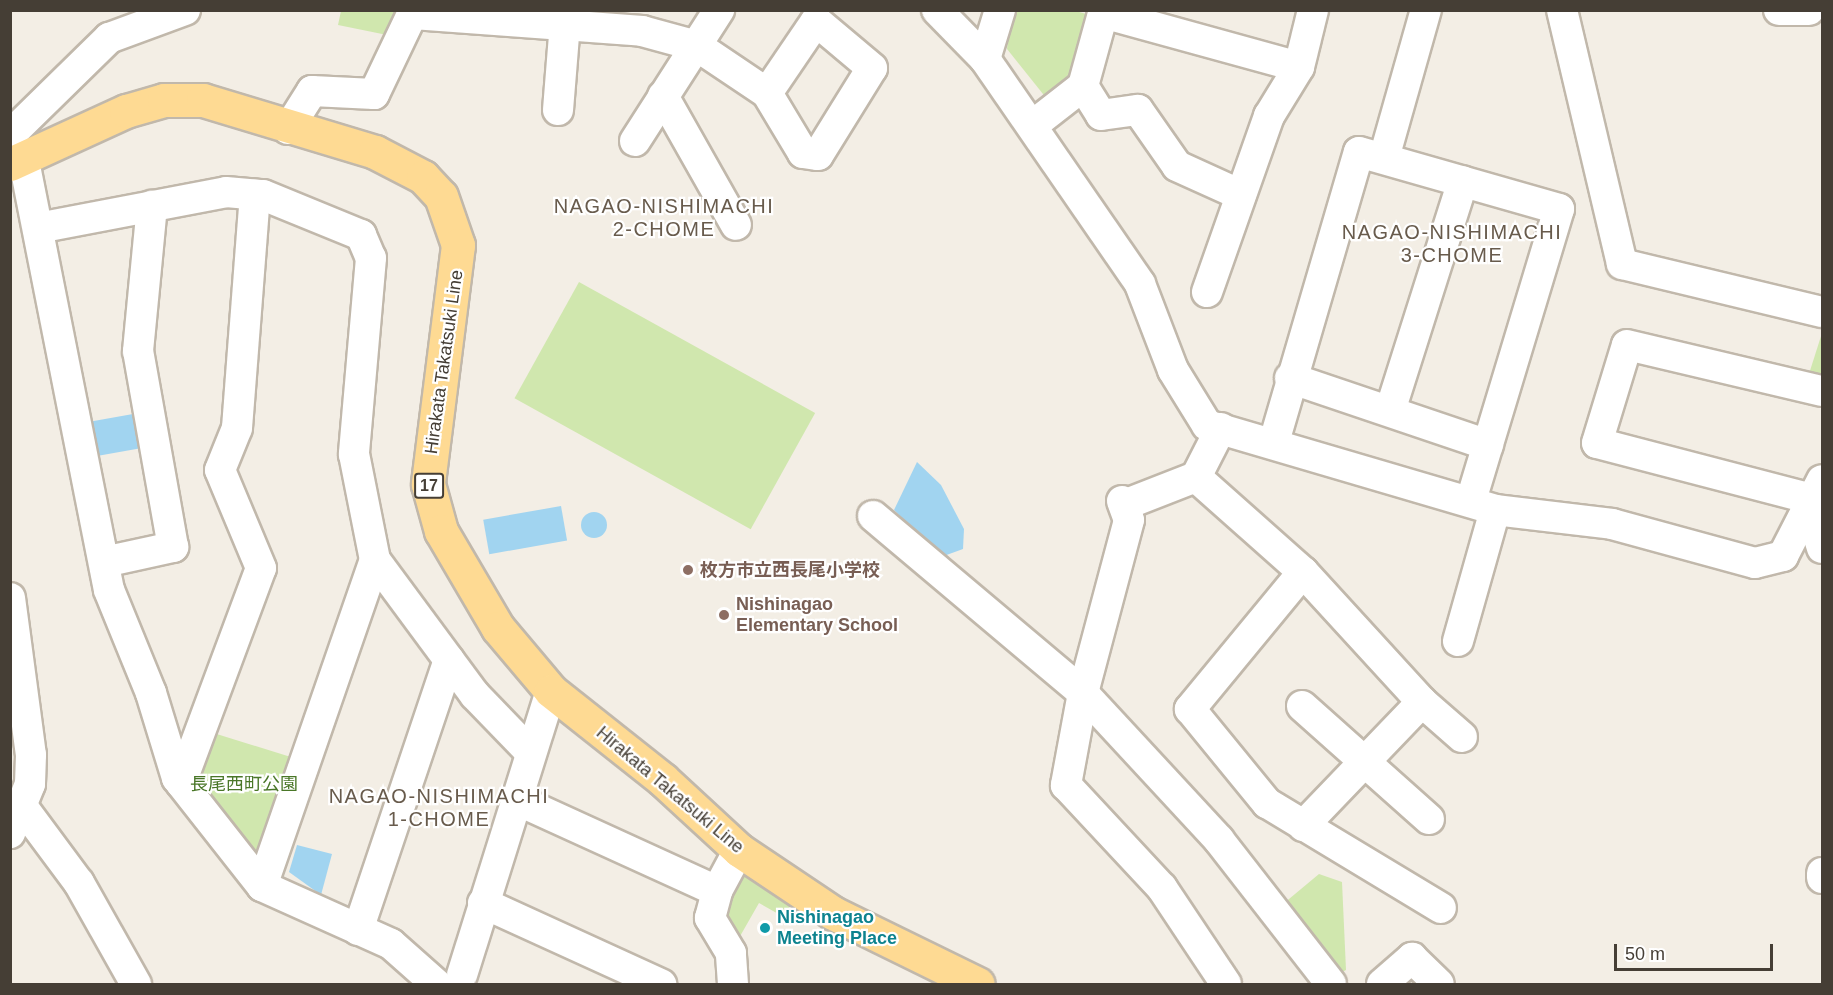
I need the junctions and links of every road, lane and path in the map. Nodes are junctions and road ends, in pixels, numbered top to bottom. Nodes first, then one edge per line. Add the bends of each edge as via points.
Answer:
1 (185, 10) edge
2 (719, 10) edge
3 (937, 10) edge
4 (1000, 10) edge
5 (1313, 10) edge
6 (1426, 10) edge
7 (1562, 10) edge
8 (1779, 10) edge
9 (1809, 10) edge
10 (413, 12) edge
11 (1103, 12) edge
12 (565, 19) edge
13 (644, 21) edge
14 (697, 46) junction
15 (985, 59) junction
16 (1299, 67) junction
17 (1083, 86) junction
18 (767, 93) dead end
19 (663, 96) junction
20 (558, 110) dead end
21 (1033, 125) junction
22 (288, 129) junction
23 (635, 141) dead end
24 (15, 153) edge
25 (1384, 158) junction
26 (1463, 181) junction
27 (255, 195) junction
28 (1241, 195) junction
29 (152, 206) junction
30 (736, 225) dead end
31 (38, 228) junction
32 (1207, 292) dead end
33 (1822, 312) edge
34 (1290, 378) junction
35 (1822, 392) edge
36 (1390, 411) junction
37 (1221, 428) junction
38 (1274, 442) junction
39 (1488, 445) junction
40 (1196, 477) junction
41 (1815, 495) edge
42 (1483, 505) junction
43 (873, 516) dead end
44 (1822, 548) edge
45 (375, 560) junction
46 (104, 562) junction
47 (1303, 572) junction
48 (10, 598) edge
49 (1458, 641) dead end
50 (449, 660) junction
51 (551, 691) junction
52 (1083, 693) junction
53 (1422, 702) junction
54 (1302, 706) dead end
55 (1462, 737) dead end
56 (529, 751) junction
57 (1363, 766) junction
58 (181, 783) junction
59 (514, 799) junction
60 (1429, 819) dead end
61 (17, 821) edge
62 (1303, 826) junction
63 (739, 850) junction
64 (1822, 873) edge
65 (1822, 878) edge
66 (262, 886) junction
67 (717, 891) junction
68 (483, 903) junction
69 (1441, 908) dead end
70 (358, 930) junction
71 (452, 982) edge
72 (136, 984) edge
73 (661, 984) edge
74 (733, 984) edge
75 (978, 984) edge
76 (1226, 984) edge
77 (1331, 984) edge
78 (1382, 984) edge
79 (1440, 984) edge

1 - 24 street via 109,38
2 - 14 street
3 - 15 street
4 - 15 street
5 - 16 street
6 - 25 street
7 - 33 street via 1622,264
8 - 9 street
10 - 12 street
10 - 22 street via 374,94 312,91
11 - 16 street
11 - 17 street
12 - 13 street
12 - 20 street
13 - 14 street
14 - 18 street
14 - 19 street
15 - 21 street
16 - 28 street via 1269,116
17 - 21 street
17 - 28 street via 1101,115 1138,110 1177,166
19 - 23 street
19 - 30 street
21 - 37 street via 1140,284 1173,370 1206,425
22 - 24 main road, Hirakata Takatsuki Line / 17 via 231,105 164,100
22 - 51 main road, Hirakata Takatsuki Line / 17 via 375,152 423,177 444,204 458,245 458,276 434,412 428,484 441,531 498,628
24 - 31 street
25 - 26 street
25 - 34 street via 1359,152
26 - 36 street
26 - 39 street via 1559,209
27 - 29 street via 226,192
27 - 45 street via 362,235 371,258 354,454
27 - 58 street via 237,428 220,470 261,568
28 - 32 street
29 - 31 street
29 - 46 street via 138,351 173,547
31 - 46 street
34 - 36 street
34 - 38 street
35 - 41 street via 1627,345 1597,443
36 - 39 street
37 - 38 street
37 - 40 street
38 - 42 street
39 - 42 street
40 - 47 street
40 - 52 street via 1123,503 1129,520
41 - 42 street via 1783,556 1755,563 1612,524
41 - 44 street
42 - 49 street
43 - 52 street
45 - 50 street
45 - 66 street
46 - 58 street via 110,590
47 - 53 street
47 - 62 street via 1190,709 1267,803
48 - 61 street via 31,755
50 - 56 street
50 - 70 street
51 - 56 street
51 - 63 main road, Hirakata Takatsuki Line / 17 via 662,779
52 - 76 street via 1066,785 1162,888
52 - 77 street via 1220,840
53 - 55 street
53 - 57 street
54 - 57 street
56 - 59 street
57 - 60 street
57 - 62 street
58 - 66 street
59 - 67 street
59 - 68 street
61 - 72 street via 79,883
62 - 69 street
63 - 67 street
63 - 75 main road, Hirakata Takatsuki Line / 17 via 833,913
64 - 65 street
66 - 70 street
67 - 74 street via 710,918 731,953
68 - 71 street
68 - 73 street
70 - 71 street via 391,944
78 - 79 street via 1412,958

